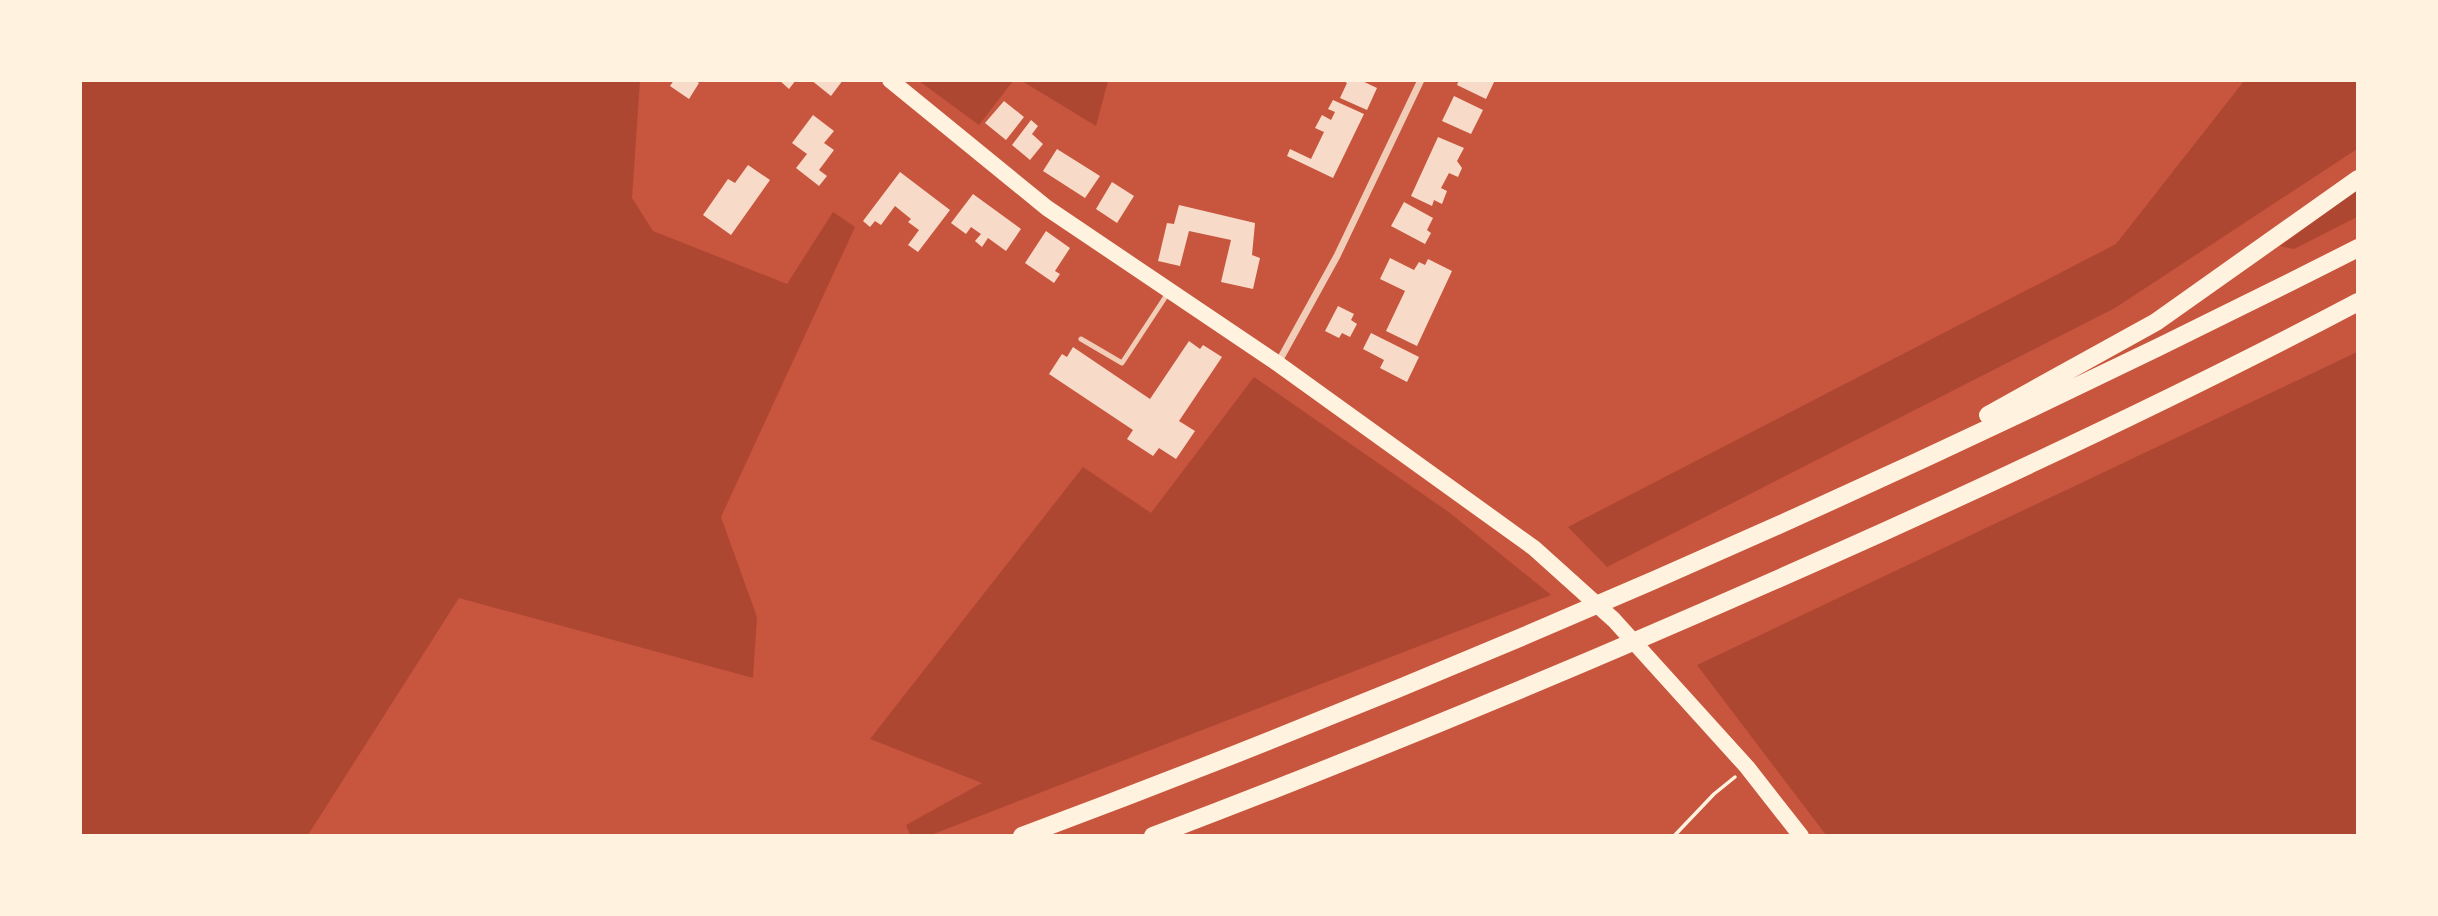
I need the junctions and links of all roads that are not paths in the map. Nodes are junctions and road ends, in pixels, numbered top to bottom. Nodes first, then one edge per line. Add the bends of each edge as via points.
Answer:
1 (890, 80) edge
2 (1421, 80) edge
3 (2357, 179) edge
4 (2357, 248) edge
5 (1170, 291) junction
6 (2357, 302) edge
7 (2357, 315) edge
8 (1081, 339) dead end
9 (2244, 362) junction
10 (1277, 363) junction
11 (1847, 492) junction
12 (1022, 835) edge
13 (1153, 835) edge
14 (1801, 835) edge

1 - 5 main road via 1047,208
2 - 10 street via 1337,256
3 - 11 highway via 2156,322
4 - 11 highway
5 - 8 lane via 1122,363
5 - 10 main road
6 - 9 highway
7 - 9 highway
9 - 13 highway via 1742,596 1324,771
10 - 14 main road via 1534,548 1614,620 1747,767
11 - 12 highway via 1730,547 1389,691

